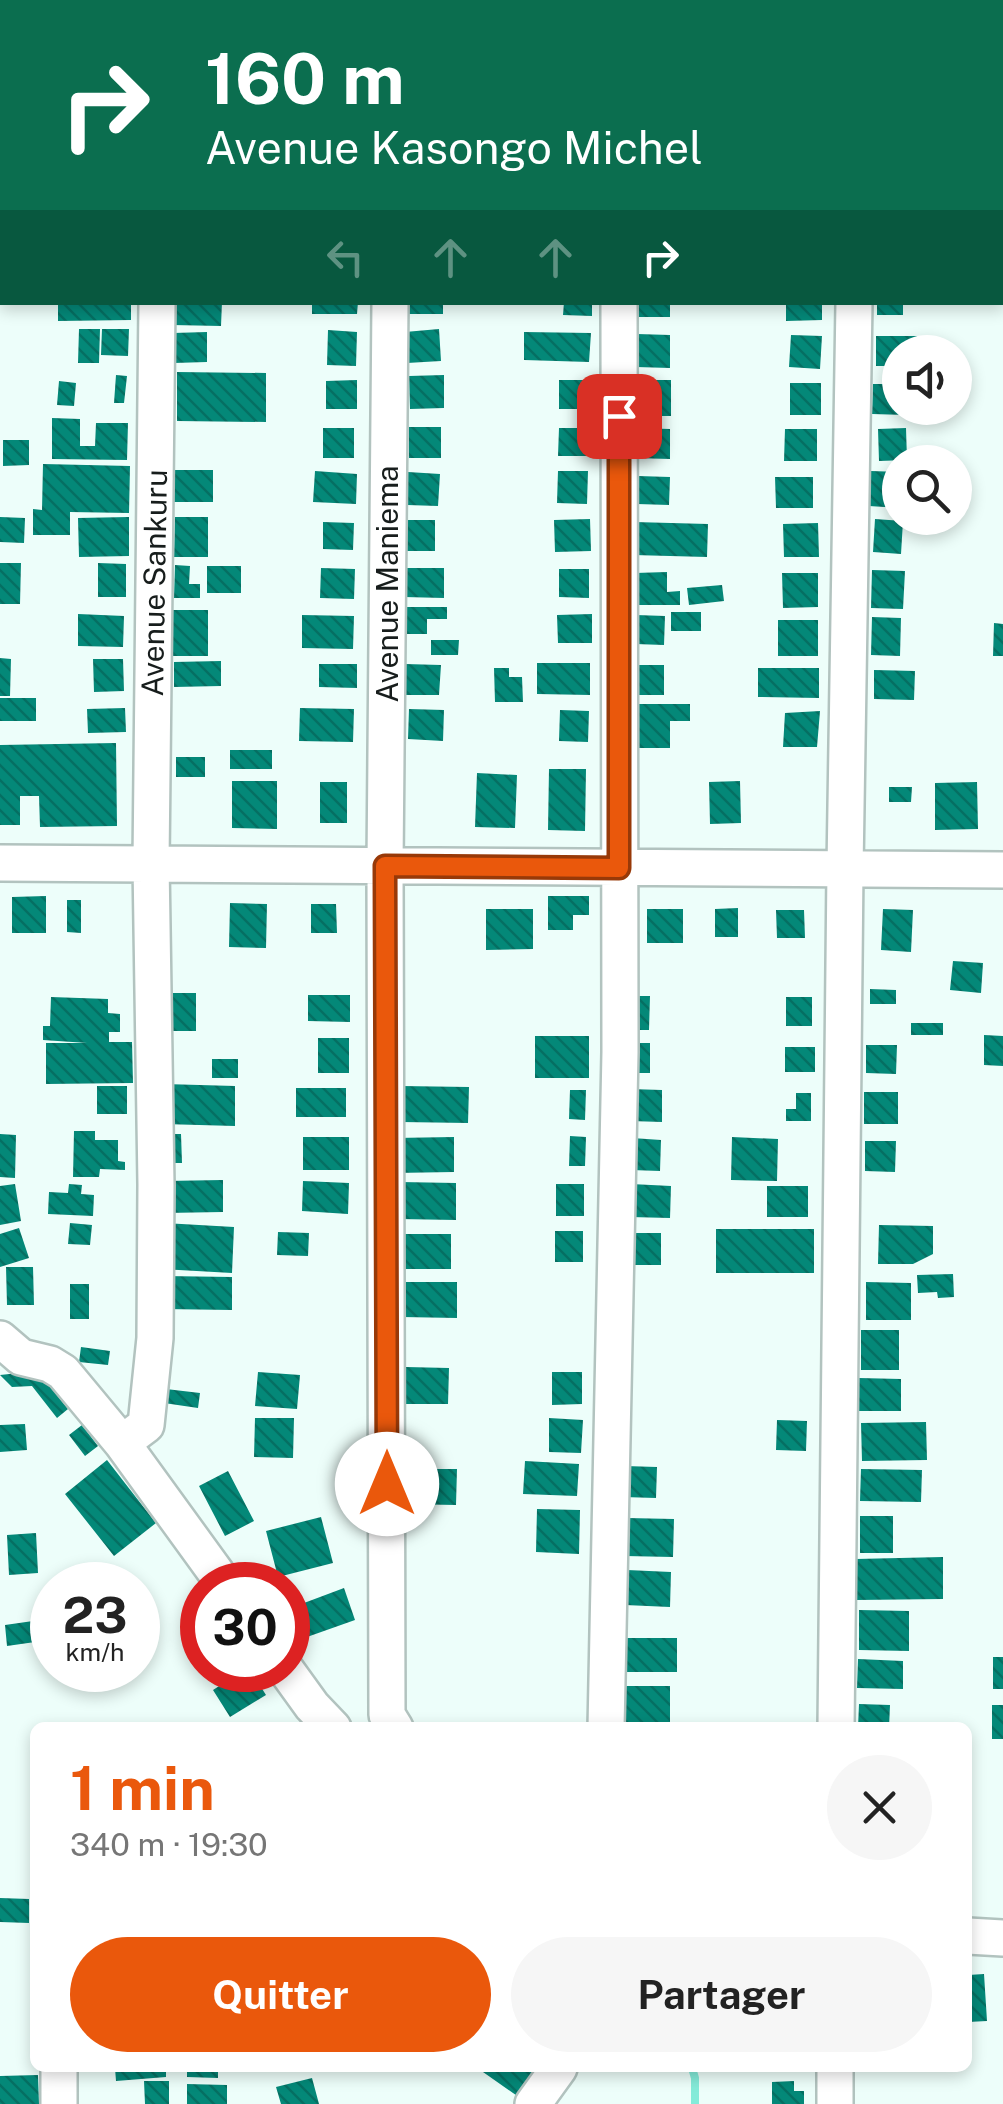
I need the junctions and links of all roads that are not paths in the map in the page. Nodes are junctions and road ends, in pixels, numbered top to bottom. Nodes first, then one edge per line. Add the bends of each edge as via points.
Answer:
1 (157, 305) edge
2 (390, 305) edge
3 (619, 305) edge
4 (854, 305) edge
5 (0, 863) edge
6 (150, 863) junction
7 (385, 866) junction
8 (619, 868) junction
9 (845, 870) junction
10 (1003, 870) edge
11 (7, 1350) edge
12 (134, 1434) junction
13 (211, 1562) edge
14 (302, 1692) edge
15 (327, 1722) edge
16 (391, 1722) edge
17 (606, 1722) edge
18 (836, 1722) edge
19 (972, 1936) edge
20 (1003, 1938) edge
21 (58, 2072) edge
22 (555, 2072) edge
23 (835, 2072) edge
24 (59, 2104) edge
25 (533, 2104) edge
26 (835, 2104) edge

1 - 6 street, Avenue Sankuru
2 - 7 street, Avenue Maniema
3 - 8 street
4 - 9 street
5 - 6 street
6 - 7 street
6 - 12 street, Avenue Sankuru via 156,1319
7 - 8 street
7 - 16 street, Avenue Maniema
8 - 9 street
8 - 17 street
9 - 10 street
9 - 18 street
11 - 12 street via 63,1372
12 - 13 street
14 - 15 street
19 - 20 street
21 - 24 street
22 - 25 street
23 - 26 street

